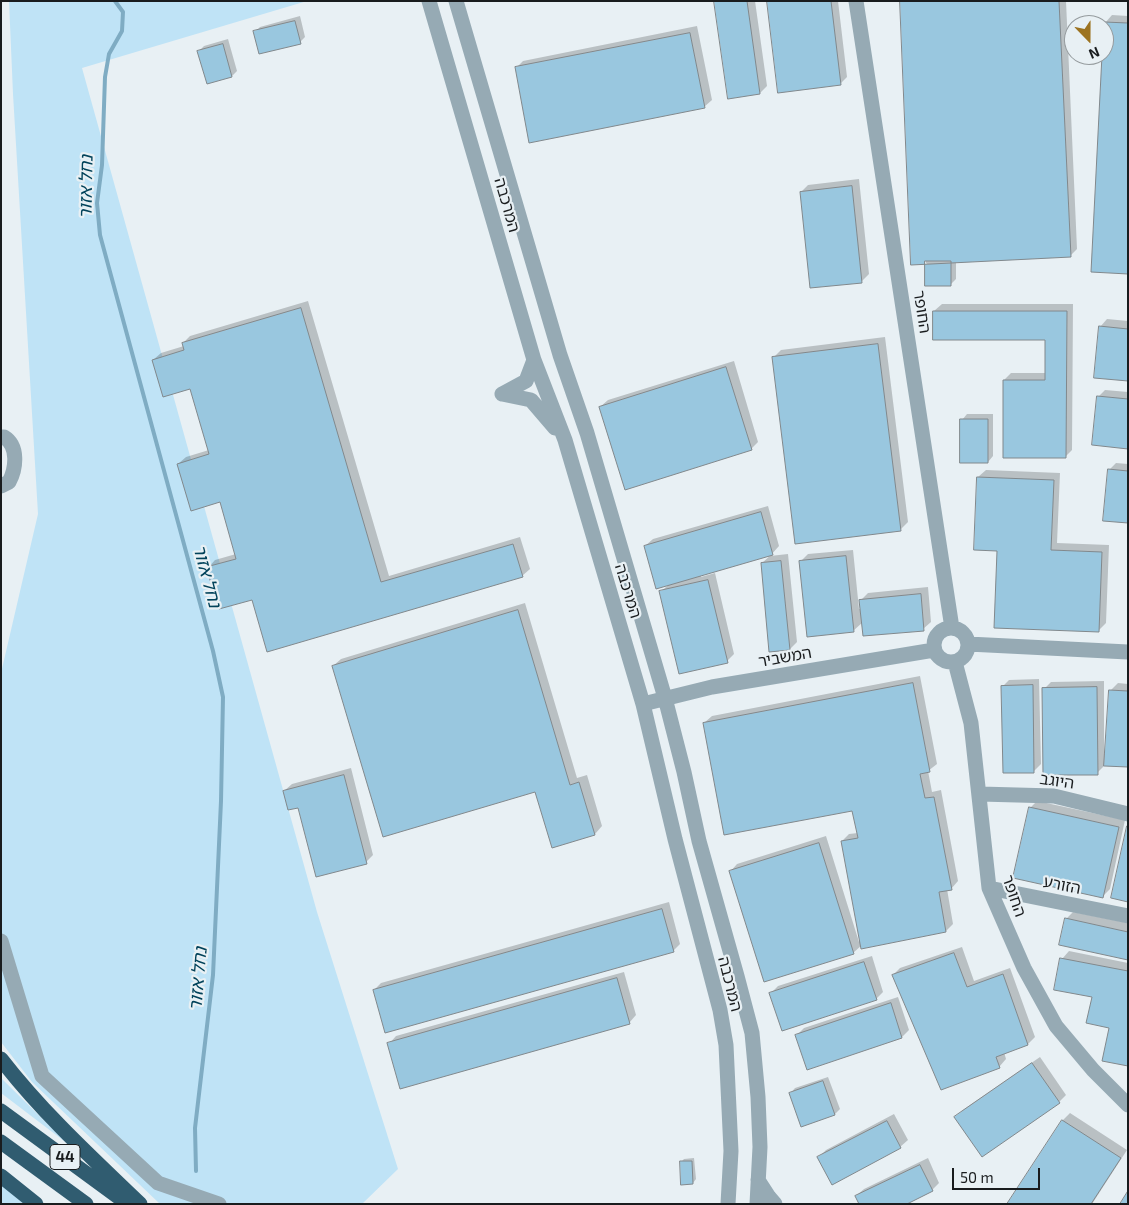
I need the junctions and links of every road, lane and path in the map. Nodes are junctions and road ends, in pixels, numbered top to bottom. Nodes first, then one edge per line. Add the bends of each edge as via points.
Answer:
1 (429, 1) edge
2 (456, 1) edge
3 (856, 1) edge
4 (534, 360) junction
5 (1, 437) edge
6 (565, 440) junction
7 (8, 463) edge
8 (1, 486) edge
9 (952, 628) junction
10 (968, 644) junction
11 (934, 650) junction
12 (1128, 652) edge
13 (955, 662) junction
14 (665, 698) junction
15 (643, 704) junction
16 (980, 794) junction
17 (1128, 814) edge
18 (989, 888) junction
19 (1128, 916) edge
20 (1, 941) edge
21 (1, 1059) edge
22 (1128, 1105) edge
23 (1, 1111) edge
24 (1, 1142) edge
25 (1, 1178) edge
26 (758, 1180) junction
27 (36, 1204) edge
28 (86, 1204) edge
29 (128, 1204) edge
30 (140, 1204) edge
31 (219, 1204) edge
32 (728, 1204) edge
33 (757, 1204) edge
34 (775, 1204) edge

1 - 4 street, המרכבה
2 - 14 street, המרכבה
3 - 9 street, החופר
4 - 6 street, המרכבה
4 - 6 street via 526,381 502,394 531,400
5 - 7 street via 12,445
6 - 15 street, המרכבה
7 - 8 street via 9,482
9 - 10 street via 963,633
9 - 11 street via 937,634
10 - 12 street
10 - 13 street via 965,655
11 - 13 street via 944,662
11 - 14 street, המשביר
13 - 16 street, החופר via 971,723
14 - 15 street, המשביר
14 - 26 street, המרכבה via 698,841 752,1033 758,1097
15 - 32 street, המרכבה via 726,1045 731,1151
16 - 17 street, היוגב via 1054,796
16 - 18 street, החופר
18 - 19 street, הזורע
18 - 22 street, החופר via 1024,968 1056,1026
20 - 31 street via 42,1076 158,1183
21 - 30 highway
23 - 29 highway, 44
24 - 28 highway, 44
25 - 27 highway
26 - 33 street, המרכבה
26 - 34 street

